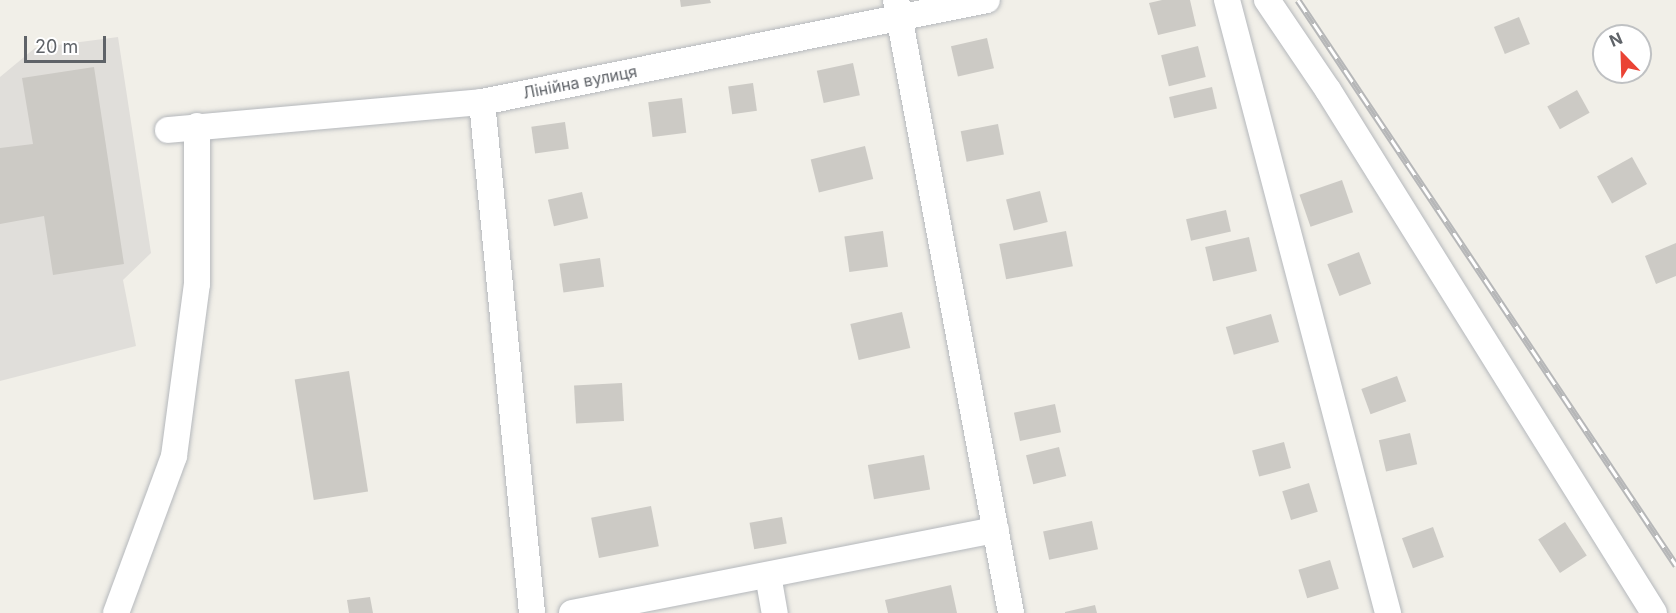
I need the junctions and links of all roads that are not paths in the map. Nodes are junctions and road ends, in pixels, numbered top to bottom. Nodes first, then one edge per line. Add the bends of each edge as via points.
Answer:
1 (987, 0) edge
2 (1227, 0) edge
3 (1268, 0) edge
4 (898, 9) edge
5 (482, 102) junction
6 (197, 126) junction
7 (168, 130) dead end
8 (996, 530) junction
9 (768, 575) junction
10 (116, 613) edge
11 (532, 613) edge
12 (572, 613) edge
13 (775, 613) edge
14 (1011, 613) edge
15 (1388, 613) edge
16 (1654, 613) edge

1 - 4 street, Лінійна вулиця
2 - 15 street
3 - 16 street
4 - 5 street, Лінійна вулиця
4 - 8 street
5 - 6 street, Лінійна вулиця
5 - 11 street
6 - 7 street, Лінійна вулиця
6 - 10 street via 197,284 174,456
8 - 9 street
8 - 14 street
9 - 12 street
9 - 13 street

